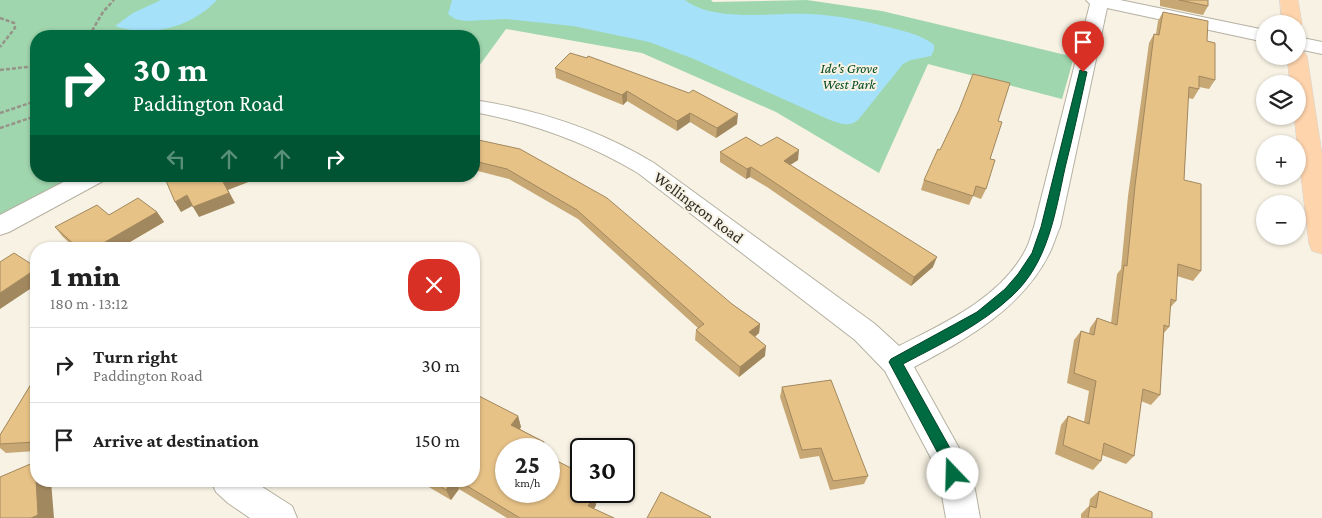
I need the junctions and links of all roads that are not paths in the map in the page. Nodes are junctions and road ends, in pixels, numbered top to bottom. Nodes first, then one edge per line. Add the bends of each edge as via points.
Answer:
1 (1098, 0) edge
2 (1289, 0) edge
3 (1291, 15) edge
4 (1256, 34) edge
5 (1306, 45) edge
6 (1322, 48) edge
7 (1298, 65) edge
8 (480, 107) edge
9 (83, 182) edge
10 (0, 226) edge
11 (1322, 244) edge
12 (896, 362) junction
13 (235, 487) edge
14 (280, 518) edge
15 (963, 518) edge

1 - 4 street
1 - 12 street via 1047,227 1037,254 1022,278 981,315
2 - 3 main road
5 - 6 street
7 - 11 main road
8 - 12 street, Wellington Road via 554,124 591,138 646,168 845,316
9 - 10 street
12 - 15 street, Wellington Road via 948,457
13 - 14 street

